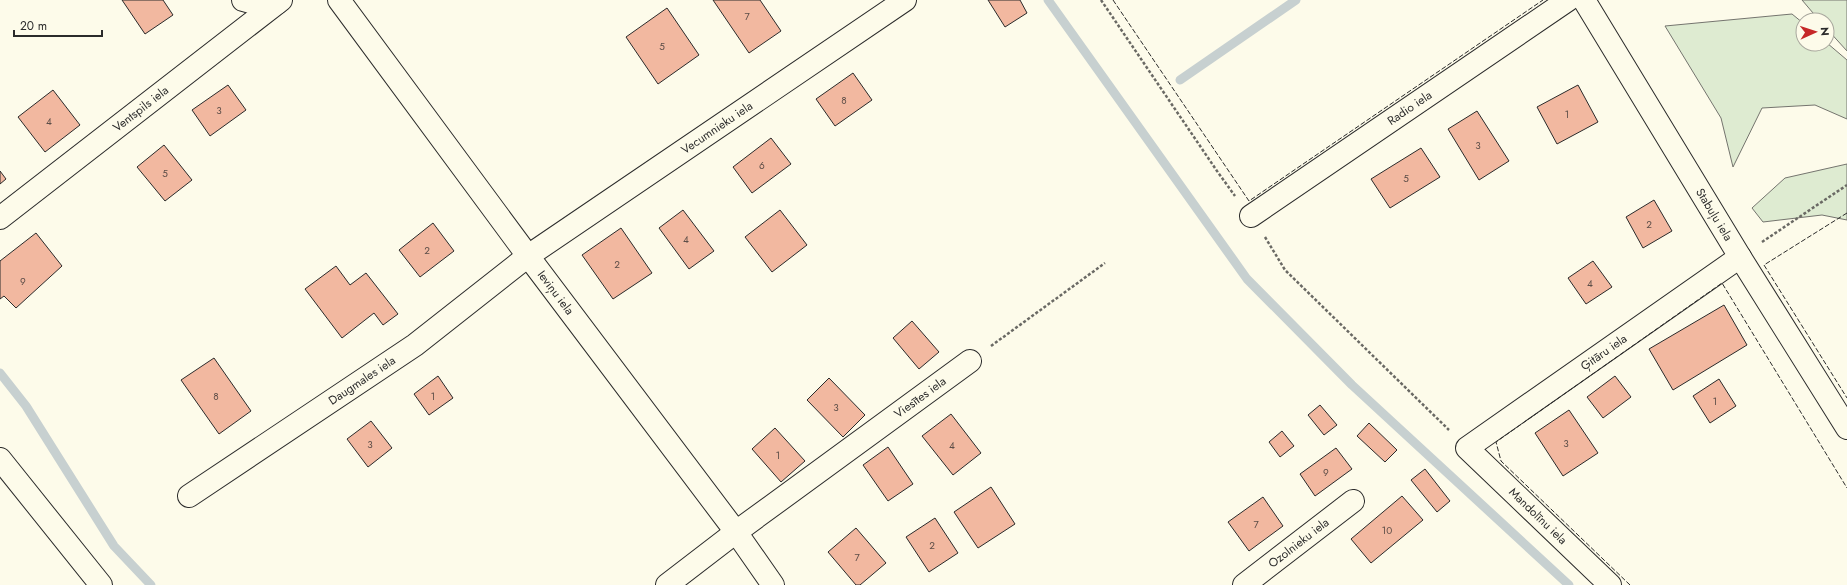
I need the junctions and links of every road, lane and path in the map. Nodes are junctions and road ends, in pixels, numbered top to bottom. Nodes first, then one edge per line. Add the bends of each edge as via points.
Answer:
1 (243, 0) edge
2 (339, 0) edge
3 (905, 0) edge
4 (1568, 0) edge
5 (1584, 0) edge
6 (279, 1) edge
7 (1847, 185) edge
8 (1252, 216) dead end
9 (0, 218) edge
10 (528, 256) junction
11 (1740, 257) junction
12 (1105, 263) dead end
13 (970, 361) joint
14 (1847, 428) edge
15 (1467, 448) joint
16 (0, 459) edge
17 (190, 496) dead end
18 (1353, 501) dead end
19 (736, 532) junction
20 (100, 585) edge
21 (667, 585) edge
22 (773, 585) edge
23 (1244, 585) edge
24 (1610, 585) edge

1 - 6 street via 261,5
2 - 10 street, Ieviņu iela
3 - 10 street, Vecumnieku iela
4 - 8 street, Radio iela
5 - 11 street, Stabuļu iela
6 - 9 street, Ventspils iela
7 - 11 path
10 - 17 street, Daugmales iela via 415,345
10 - 19 street, Ieviņu iela
11 - 14 street, Stabuļu iela
11 - 15 street, Ģitāru iela
12 - 13 path
13 - 19 street, Viesītes iela
15 - 24 street, Mandolīnu iela
16 - 20 street
18 - 23 street, Ozolnieku iela
19 - 21 street, Viesītes iela
19 - 22 street, Ieviņu iela

